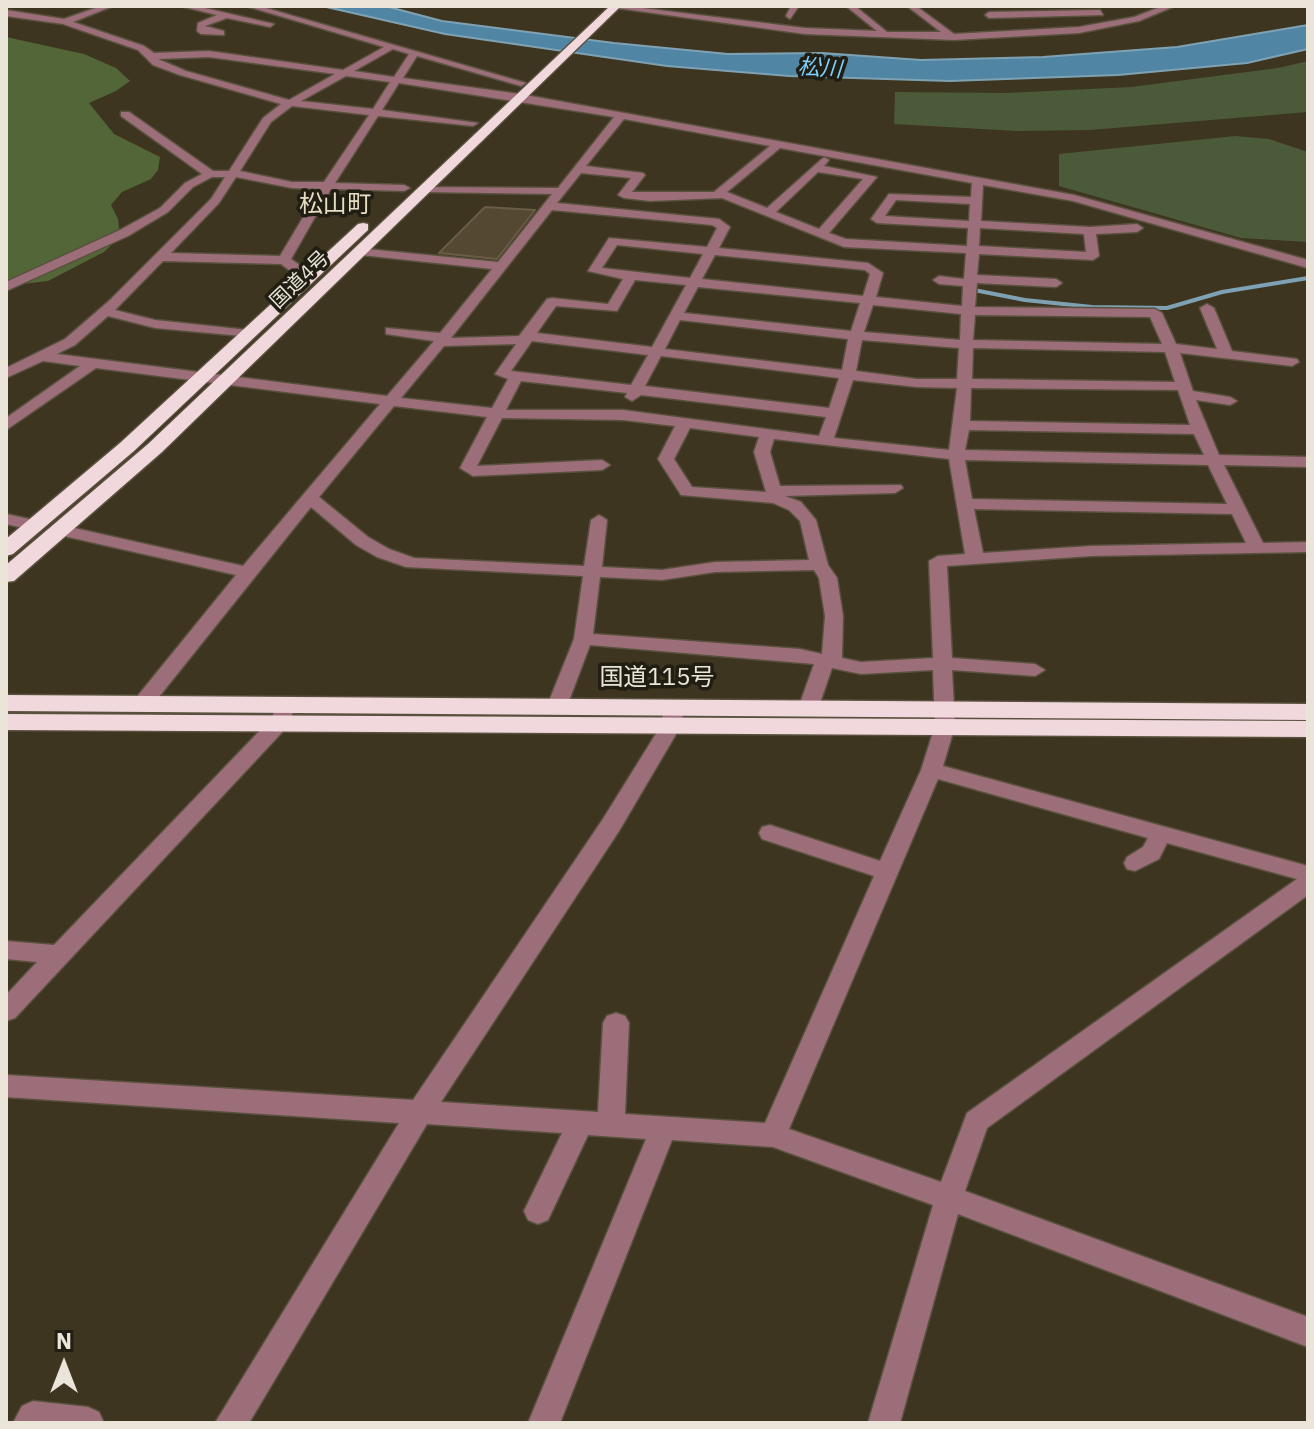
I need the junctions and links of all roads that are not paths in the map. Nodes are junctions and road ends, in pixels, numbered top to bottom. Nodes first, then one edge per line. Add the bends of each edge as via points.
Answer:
1 (109, 6) edge
2 (184, 6) edge
3 (250, 6) edge
4 (795, 6) edge
5 (911, 6) edge
6 (1016, 6) edge
7 (1171, 6) edge
8 (45, 7) edge
9 (608, 7) edge
10 (849, 7) edge
11 (865, 7) edge
12 (729, 9) dead end
13 (1095, 10) edge
14 (1121, 11) dead end
15 (1136, 11) dead end
16 (6, 12) edge
17 (1024, 14) junction
18 (226, 15) junction
19 (989, 15) dead end
20 (790, 16) dead end
21 (719, 20) junction
22 (65, 22) junction
23 (1019, 30) dead end
24 (333, 31) junction
25 (1071, 31) junction
26 (883, 32) junction
27 (221, 33) dead end
28 (838, 33) junction
29 (950, 34) junction
30 (139, 47) junction
31 (390, 47) junction
32 (114, 52) dead end
33 (414, 53) junction
34 (152, 56) junction
35 (214, 67) dead end
36 (343, 73) junction
37 (192, 76) junction
38 (396, 79) junction
39 (522, 88) junction
40 (289, 103) junction
41 (376, 113) junction
42 (125, 114) dead end
43 (620, 117) junction
44 (473, 123) junction
45 (777, 145) junction
46 (830, 154) junction
47 (816, 168) junction
48 (578, 169) junction
49 (210, 174) junction
50 (233, 174) junction
51 (978, 181) junction
52 (327, 187) junction
53 (404, 188) junction
54 (424, 189) junction
55 (561, 191) junction
56 (724, 197) junction
57 (977, 201) junction
58 (548, 206) junction
59 (767, 214) junction
60 (705, 221) junction
61 (975, 225) junction
62 (1137, 228) dead end
63 (1090, 231) junction
64 (821, 234) junction
65 (973, 250) junction
66 (361, 251) junction
67 (711, 251) junction
68 (160, 257) junction
69 (284, 260) junction
70 (1308, 264) edge
71 (501, 266) junction
72 (631, 276) junction
73 (309, 278) junction
74 (939, 280) dead end
75 (970, 281) junction
76 (695, 283) junction
77 (1056, 283) dead end
78 (6, 287) edge
79 (868, 300) junction
80 (1207, 308) dead end
81 (968, 311) junction
82 (106, 312) junction
83 (678, 316) junction
84 (391, 331) dead end
85 (248, 334) junction
86 (856, 336) junction
87 (525, 338) junction
88 (442, 340) junction
89 (965, 345) junction
90 (1171, 348) junction
91 (657, 350) junction
92 (1225, 352) junction
93 (45, 357) junction
94 (1292, 362) dead end
95 (93, 363) junction
96 (6, 374) edge
97 (848, 374) junction
98 (517, 375) junction
99 (201, 377) junction
100 (226, 381) junction
101 (964, 383) junction
102 (637, 388) junction
103 (1184, 390) junction
104 (388, 401) junction
105 (1230, 401) dead end
106 (495, 413) junction
107 (834, 413) junction
108 (623, 415) junction
109 (684, 424) junction
110 (6, 425) edge
111 (962, 425) junction
112 (1199, 430) junction
113 (768, 433) junction
114 (825, 441) junction
115 (956, 456) junction
116 (1215, 459) junction
117 (1308, 462) edge
118 (602, 465) dead end
119 (895, 488) dead end
120 (775, 494) junction
121 (309, 497) junction
122 (967, 504) junction
123 (1238, 509) junction
124 (6, 519) edge
125 (599, 520) dead end
126 (37, 526) junction
127 (61, 530) junction
128 (1308, 547) edge
129 (1258, 549) junction
130 (6, 550) edge
131 (975, 559) junction
132 (819, 565) junction
133 (594, 570) junction
134 (247, 572) junction
135 (6, 576) edge
136 (583, 639) junction
137 (826, 660) junction
138 (942, 663) junction
139 (1035, 670) dead end
140 (6, 703) edge
141 (143, 703) junction
142 (557, 706) junction
143 (809, 706) junction
144 (1308, 712) edge
145 (283, 713) junction
146 (673, 715) junction
147 (944, 717) junction
148 (6, 722) edge
149 (1308, 729) edge
150 (931, 770) junction
151 (770, 833) dead end
152 (1161, 834) junction
153 (1135, 863) dead end
154 (887, 872) junction
155 (1308, 874) edge
156 (1308, 883) edge
157 (6, 950) edge
158 (60, 955) junction
159 (6, 1011) edge
160 (616, 1023) dead end
161 (6, 1086) edge
162 (420, 1112) junction
163 (580, 1124) junction
164 (611, 1126) junction
165 (664, 1128) junction
166 (773, 1135) junction
167 (949, 1198) junction
168 (538, 1211) dead end
169 (1308, 1332) edge
170 (29, 1423) edge
171 (88, 1423) edge
172 (231, 1423) edge
173 (544, 1423) edge
174 (884, 1423) edge

1 - 22 street
2 - 18 street
3 - 24 street
4 - 20 street
5 - 29 street
6 - 17 street
7 - 25 street via 1136,19
8 - 16 street
9 - 21 street
9 - 39 highway, 国道4号
10 - 11 street
10 - 26 street
12 - 21 street
13 - 17 street via 1049,17
13 - 25 street via 1114,18
14 - 15 street
16 - 22 street
17 - 19 street
18 - 24 street
18 - 27 street via 201,25 201,31
21 - 28 street
22 - 30 street
23 - 29 street
24 - 31 street
25 - 28 street via 954,37
26 - 28 street
26 - 29 street
30 - 32 street
30 - 34 street
31 - 33 street
31 - 36 street
33 - 38 street
33 - 39 street
34 - 36 street via 209,54
34 - 37 street via 156,63
35 - 37 street
36 - 38 street
36 - 40 street
37 - 40 street
38 - 39 street
38 - 41 street
39 - 43 street
39 - 44 highway, 国道4号
39 - 54 highway, 国道4号
40 - 41 street
40 - 50 street via 267,120
41 - 44 street
41 - 52 street
42 - 49 street
43 - 45 street
43 - 48 street
44 - 53 highway, 国道4号
45 - 46 street
45 - 56 street via 719,193
46 - 47 street
46 - 51 street
47 - 59 street
47 - 64 street via 871,177
48 - 55 street
48 - 56 street via 639,175 624,195
49 - 50 street
49 - 78 street via 124,233
50 - 52 street
50 - 68 street via 215,201
51 - 57 street
51 - 70 street via 1116,209
52 - 53 street
52 - 69 street
53 - 73 highway, 国道4号
54 - 55 street
54 - 66 highway, 国道4号
55 - 58 street
56 - 59 street
56 - 60 street via 709,207
57 - 61 street
57 - 61 street via 893,196 877,219
58 - 60 street
58 - 71 street
59 - 64 street
60 - 67 street via 724,227
61 - 63 street
61 - 65 street
62 - 63 street
63 - 65 street via 1093,256
64 - 65 street via 851,244
65 - 75 street
66 - 71 street
66 - 100 highway, 国道4号
67 - 72 street via 613,241 594,271
67 - 76 street
67 - 79 street via 868,267 877,273
68 - 69 street
68 - 82 street
69 - 73 street
71 - 88 street
72 - 76 street
72 - 87 street via 612,308 552,302
73 - 85 highway, 国道4号
74 - 75 street
75 - 77 street
75 - 81 street
76 - 79 street
76 - 83 street
79 - 81 street
79 - 86 street
80 - 92 street
81 - 89 street
81 - 90 street via 1155,313
82 - 85 street via 155,324
82 - 93 street
83 - 86 street
83 - 91 street
84 - 88 street
85 - 99 highway, 国道4号
86 - 89 street
86 - 97 street
87 - 88 street
87 - 91 street
87 - 98 street via 502,374
88 - 104 street
89 - 90 street
89 - 101 street
90 - 92 street
90 - 103 street
91 - 97 street
91 - 102 street
92 - 94 street
93 - 95 street
93 - 96 street
95 - 99 street
95 - 110 street
97 - 101 street
97 - 107 street
98 - 102 street
98 - 106 street
99 - 100 street
99 - 126 highway, 国道4号
100 - 104 street
100 - 127 highway, 国道4号
101 - 103 street
101 - 111 street
102 - 107 street
102 - 108 street
103 - 105 street
103 - 112 street
104 - 106 street
104 - 121 street
106 - 108 street
106 - 118 street via 468,468 473,471
107 - 114 street
108 - 109 street
109 - 113 street
109 - 120 street via 666,459 687,492
111 - 112 street
111 - 115 street
112 - 116 street
113 - 114 street
113 - 120 street via 762,452
114 - 115 street
115 - 116 street
115 - 122 street
116 - 117 street
116 - 123 street
119 - 120 street
120 - 132 street via 808,520
121 - 133 street via 362,541 412,563
121 - 134 street
122 - 123 street
122 - 131 street
123 - 129 street
124 - 126 street
125 - 133 street
126 - 130 highway, 国道4号
127 - 134 street
127 - 135 highway, 国道4号
128 - 129 street
129 - 131 street
131 - 138 street via 938,561
132 - 133 street via 715,567 662,575
132 - 137 street via 828,578 834,616 834,655
133 - 136 street
134 - 141 street
136 - 137 street
136 - 142 street
137 - 138 street via 861,668
137 - 143 street
138 - 139 street
138 - 147 street
140 - 141 highway, 国道115号
141 - 145 highway, 国道115号
142 - 145 highway, 国道115号
142 - 146 highway, 国道115号
143 - 146 highway, 国道115号
143 - 147 highway, 国道115号
144 - 147 highway, 国道115号
145 - 146 highway, 国道115号
145 - 148 highway, 国道115号
145 - 158 street
146 - 147 highway, 国道115号
146 - 162 street via 611,825
147 - 149 highway, 国道115号
147 - 150 street
150 - 152 street
150 - 154 street
151 - 154 street
152 - 153 street via 1151,853
152 - 155 street
154 - 166 street
156 - 167 street via 976,1121
157 - 158 street
158 - 159 street
160 - 164 street
161 - 162 street
162 - 163 street
162 - 172 street
163 - 164 street
163 - 168 street
164 - 165 street
165 - 166 street
165 - 173 street
166 - 167 street
167 - 169 street
167 - 174 street
170 - 171 street via 33,1417

